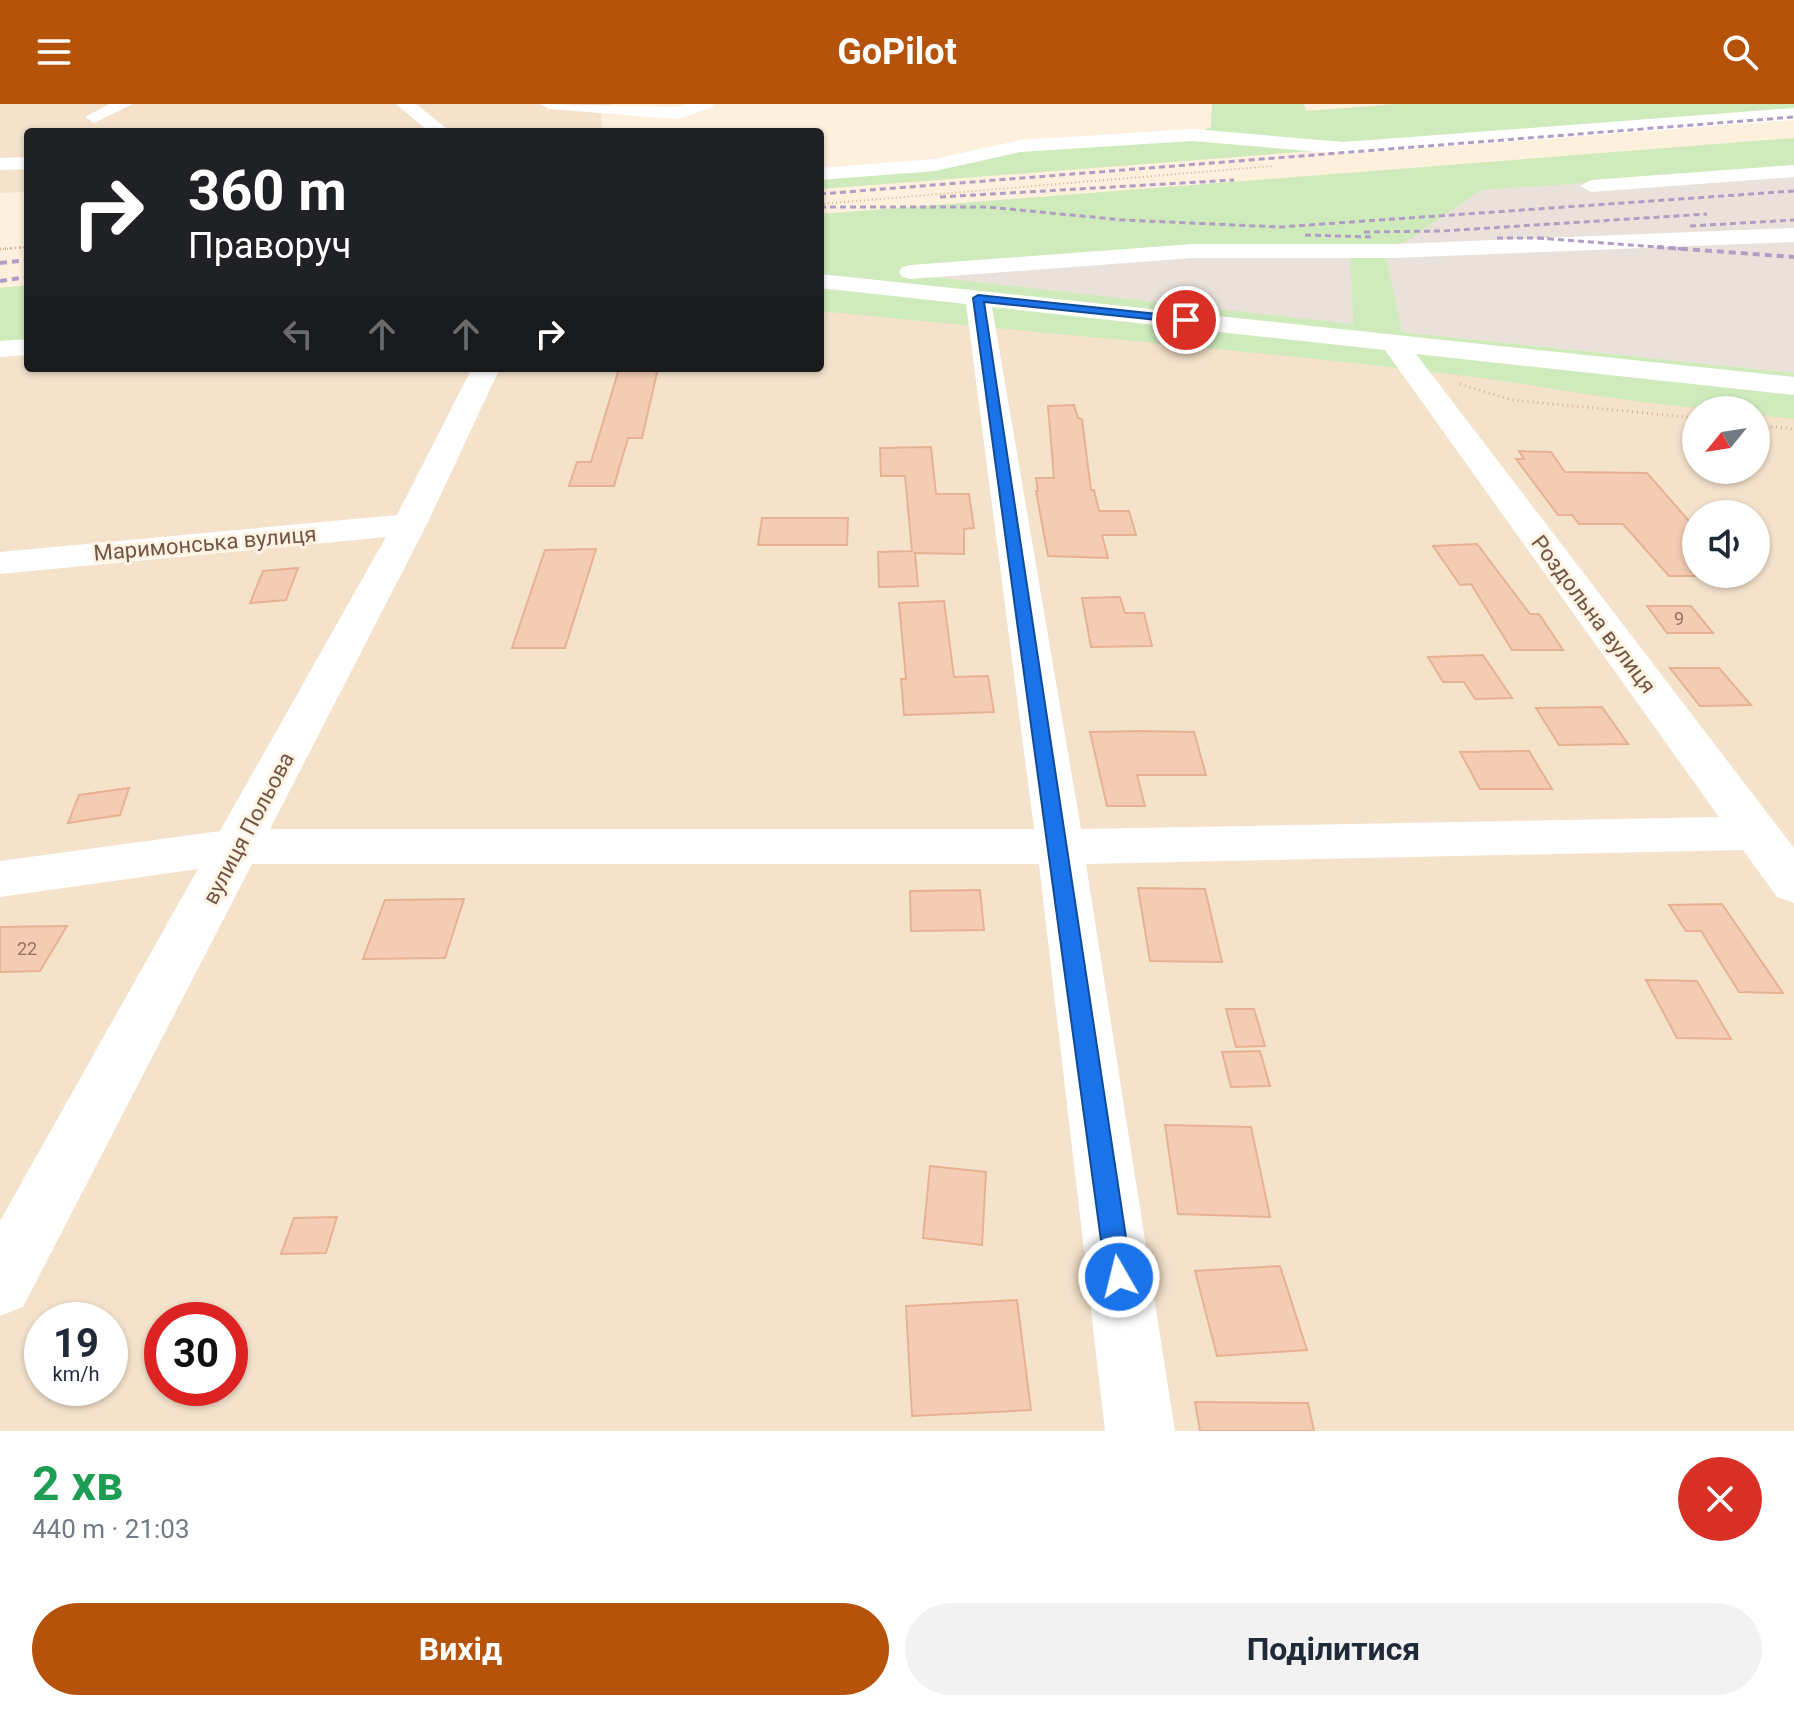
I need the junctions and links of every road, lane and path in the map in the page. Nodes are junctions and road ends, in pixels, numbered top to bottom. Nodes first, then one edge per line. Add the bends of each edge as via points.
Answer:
1 (124, 104) edge
2 (405, 104) edge
3 (549, 104) edge
4 (705, 104) edge
5 (677, 113) junction
6 (1794, 114) edge
7 (94, 117) dead end
8 (436, 128) edge
9 (659, 128) edge
10 (24, 163) edge
11 (0, 164) edge
12 (1794, 171) edge
13 (824, 174) edge
14 (1591, 186) dead end
15 (1794, 235) edge
16 (24, 247) edge
17 (0, 249) edge
18 (826, 281) edge
19 (978, 298) junction
20 (1394, 343) junction
21 (24, 347) edge
22 (0, 349) edge
23 (484, 372) edge
24 (1420, 379) junction
25 (1794, 386) edge
26 (1682, 417) edge
27 (1770, 426) edge
28 (1794, 429) edge
29 (410, 524) junction
30 (0, 563) edge
31 (1756, 833) junction
32 (239, 846) junction
33 (1060, 847) junction
34 (0, 879) edge
35 (1794, 884) edge
36 (0, 1284) edge
37 (1140, 1431) edge

1 - 7 street
2 - 8 street
3 - 5 street
4 - 5 street
5 - 9 street
6 - 13 street via 1344,148 1192,135 1020,146 935,165
10 - 11 street
12 - 14 street
15 - 18 street via 1394,251 1193,251 947,267
16 - 17 path
18 - 19 street
19 - 20 street
19 - 33 street
20 - 24 street, Роздольна вулиця
20 - 25 street
21 - 22 street
23 - 29 street, вулиця Польова
24 - 26 path via 1447,380 1512,400
24 - 31 street, Роздольна вулиця
27 - 28 path
29 - 30 street, Маримонська вулиця
29 - 32 street, вулиця Польова
31 - 33 street
31 - 35 street, Роздольна вулиця
32 - 33 street
32 - 34 street
32 - 36 street, вулиця Польова
33 - 37 street

